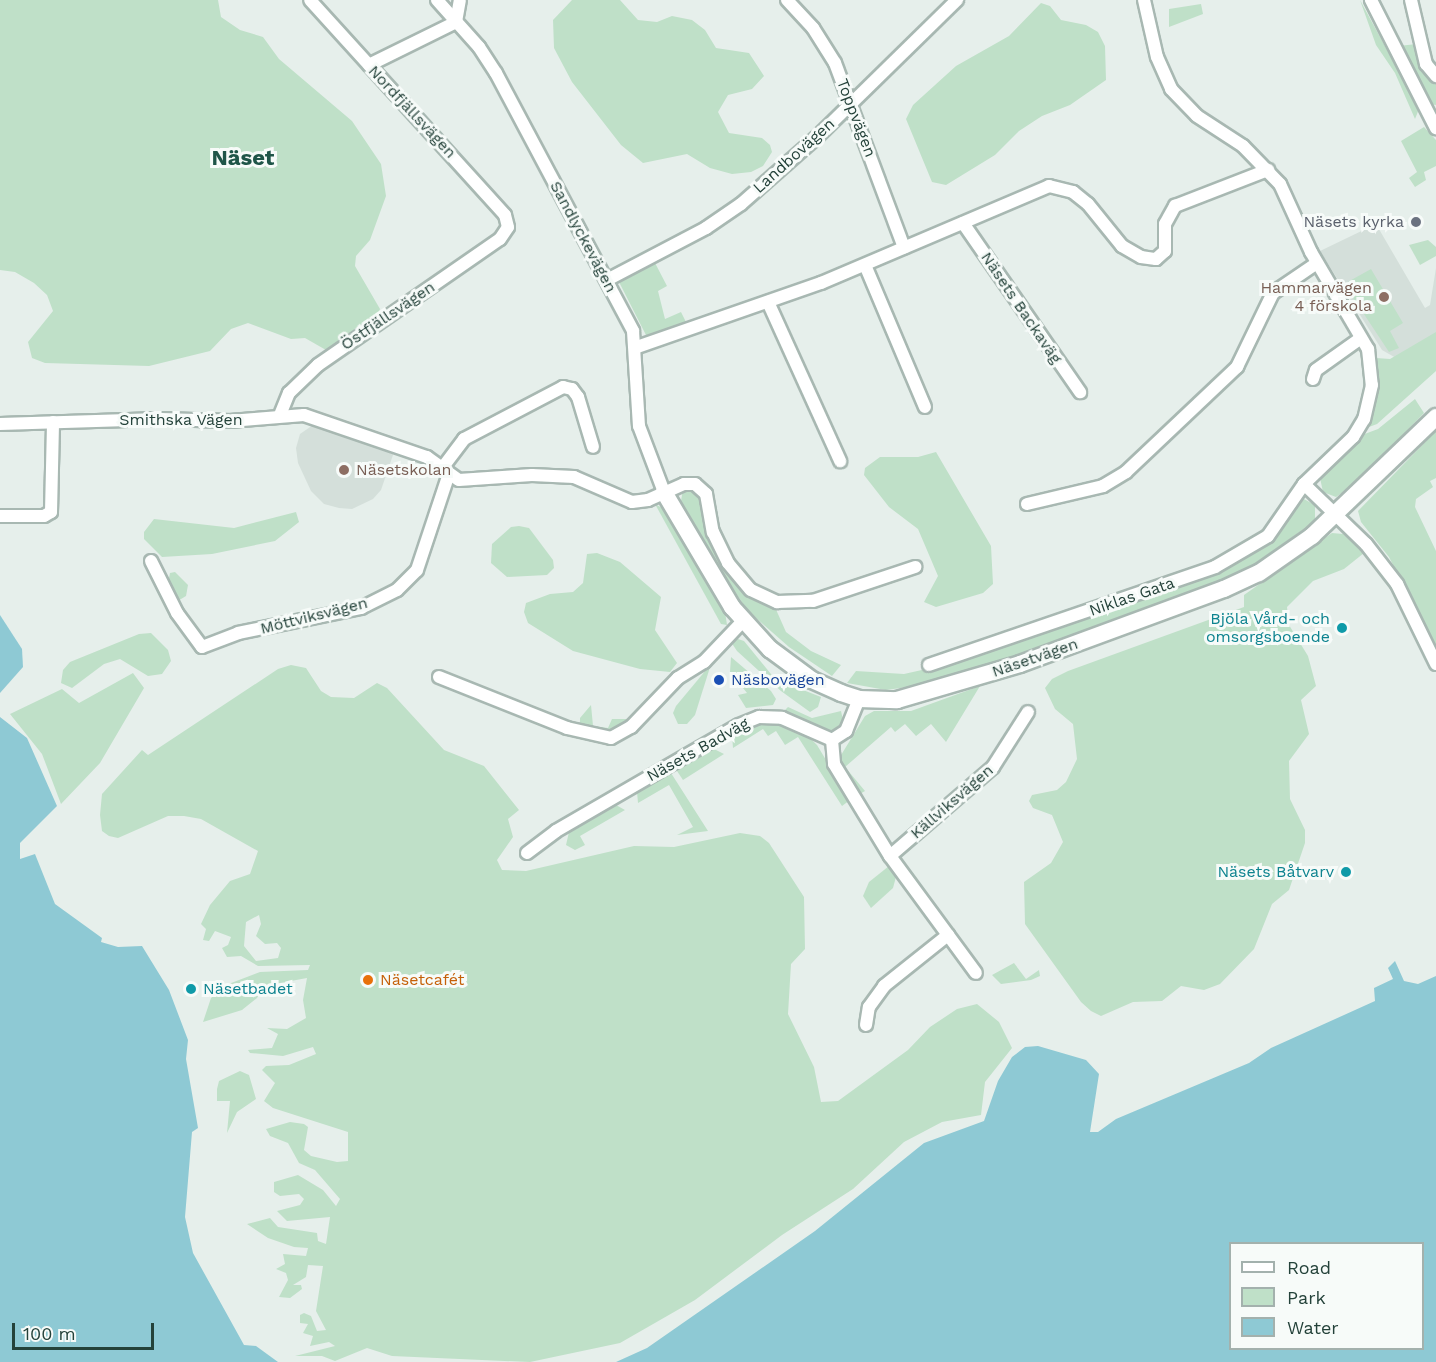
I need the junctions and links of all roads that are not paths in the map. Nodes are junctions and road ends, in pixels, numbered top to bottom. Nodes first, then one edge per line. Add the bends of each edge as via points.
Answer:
1 (310, 0) edge
2 (437, 0) edge
3 (460, 0) edge
4 (787, 0) edge
5 (957, 0) edge
6 (1144, 0) edge
7 (1371, 0) edge
8 (1411, 0) edge
9 (456, 22) junction
10 (369, 65) junction
11 (1436, 76) edge
12 (850, 104) junction
13 (1434, 120) edge
14 (1268, 171) junction
15 (963, 223) junction
16 (508, 227) joint
17 (904, 248) junction
18 (1317, 263) junction
19 (865, 265) junction
20 (607, 280) junction
21 (768, 302) junction
22 (1361, 338) junction
23 (637, 347) junction
24 (1313, 379) dead end
25 (1080, 392) dead end
26 (925, 407) dead end
27 (280, 415) junction
28 (1436, 417) edge
29 (53, 422) junction
30 (0, 424) edge
31 (593, 447) dead end
32 (840, 461) dead end
33 (446, 470) junction
34 (1304, 484) junction
35 (664, 492) junction
36 (1027, 504) dead end
37 (1335, 514) junction
38 (0, 516) edge
39 (151, 561) dead end
40 (915, 567) dead end
41 (742, 621) junction
42 (1436, 664) edge
43 (929, 665) dead end
44 (439, 677) dead end
45 (859, 699) junction
46 (1028, 712) dead end
47 (832, 740) junction
48 (527, 853) dead end
49 (890, 856) junction
50 (948, 936) junction
51 (976, 973) dead end
52 (866, 1024) dead end

1 - 10 street, Nordfjällsvägen
2 - 9 street, Sandlyckevägen
3 - 9 street
4 - 12 street, Toppvägen via 821,39
5 - 12 street, Landbovägen
6 - 14 street, Niklas Gata via 1157,57 1171,89 1197,116 1243,146
7 - 13 street
8 - 11 street via 1426,64
9 - 10 street
9 - 20 street, Sandlyckevägen via 496,73
10 - 16 street, Nordfjällsvägen via 505,215
12 - 17 street, Toppvägen
12 - 20 street, Landbovägen via 778,173 720,219
14 - 15 street via 1183,201 1167,217 1166,251 1153,260 1122,246 1088,204 1057,187 1031,191
14 - 18 street, Niklas Gata via 1287,195
15 - 17 street
15 - 25 street, Näsets Backaväg
16 - 27 street, Östfjällsvägen via 500,239 318,365 288,393
17 - 19 street
18 - 22 street, Niklas Gata
18 - 36 street via 1273,293 1237,367 1126,472 1103,486
19 - 21 street
19 - 26 street
20 - 23 street, Sandlyckevägen
21 - 23 street
21 - 32 street
22 - 24 street via 1316,370
22 - 34 street, Niklas Gata via 1368,349 1372,376 1365,419 1353,437
23 - 35 street, Sandlyckevägen via 639,426
27 - 29 street, Smithska Vägen via 230,421
27 - 33 street, Smithska Vägen via 304,415
28 - 37 street, Näsetvägen
29 - 30 street, Smithska Vägen
29 - 38 street via 51,512 44,516
31 - 33 street via 578,397 572,389 563,387 464,439
33 - 35 street, Smithska Vägen via 466,481 527,475 574,477 632,502
33 - 39 street, Möttviksvägen via 417,570 397,590 361,608 237,633 202,647 177,613
34 - 37 street
34 - 43 street, Niklas Gata via 1268,536 1219,565
35 - 40 street, Smithska Vägen via 691,483 703,490 713,532 728,563 752,590 768,599 813,601
35 - 41 street, Näsetvägen
37 - 42 street via 1397,584
37 - 45 street, Näsetvägen via 1283,558 1224,590 932,693 897,700
41 - 44 street via 705,662 678,678 631,727 611,738 567,728
41 - 45 street, Näsetvägen via 790,667
45 - 47 street via 846,731
46 - 49 street, Källviksvägen via 993,767
47 - 48 street, Näsets Badväg via 782,718 749,720 556,831
47 - 49 street via 834,764
49 - 50 street
50 - 51 street
50 - 52 street via 884,986 869,1007

